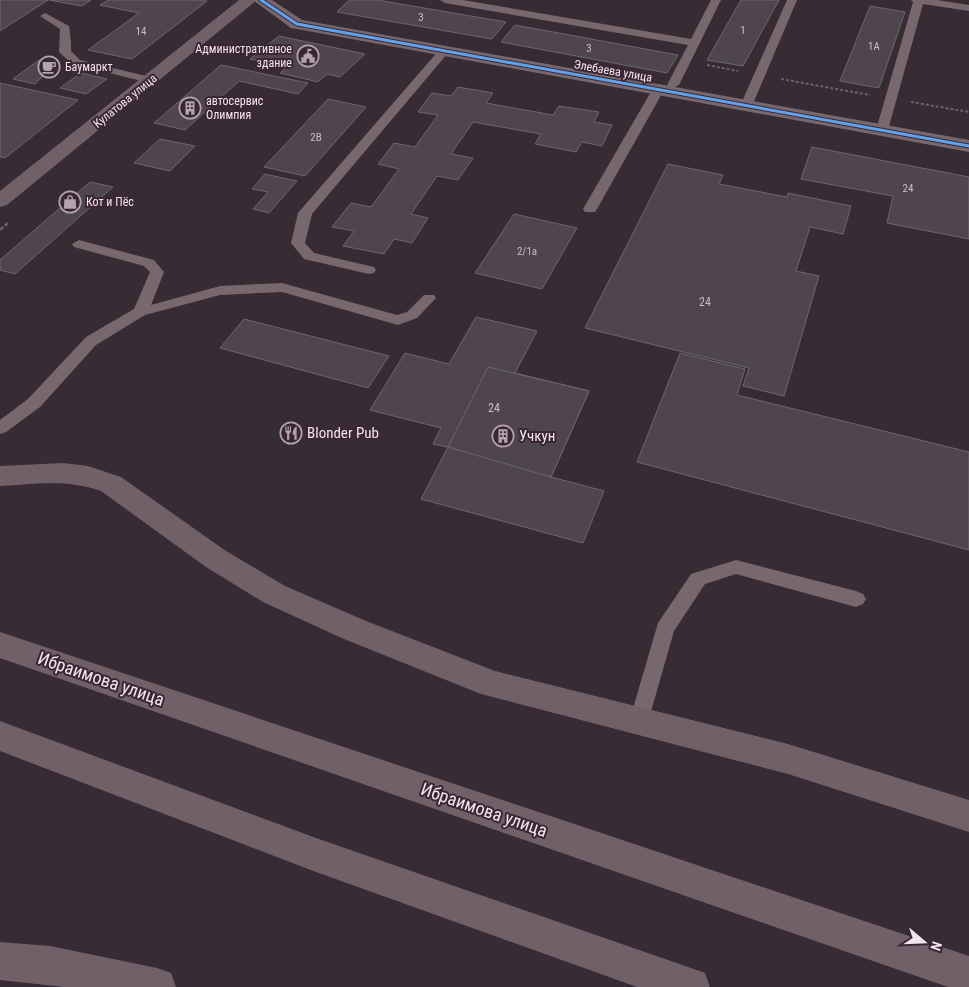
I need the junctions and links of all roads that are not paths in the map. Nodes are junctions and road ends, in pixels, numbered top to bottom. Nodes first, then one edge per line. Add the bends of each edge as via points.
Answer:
1 (250, 0) edge
2 (261, 0) edge
3 (445, 0) edge
4 (716, 0) edge
5 (792, 0) edge
6 (917, 0) edge
7 (969, 8) edge
8 (45, 16) dead end
9 (695, 43) junction
10 (444, 50) junction
11 (150, 80) junction
12 (665, 87) junction
13 (746, 106) junction
14 (882, 130) junction
15 (969, 146) edge
16 (0, 201) edge
17 (590, 209) dead end
18 (79, 244) dead end
19 (369, 270) dead end
20 (429, 298) dead end
21 (140, 312) junction
22 (0, 428) edge
23 (40, 475) junction
24 (0, 476) edge
25 (0, 483) edge
26 (856, 599) dead end
27 (0, 645) edge
28 (639, 722) junction
29 (0, 736) edge
30 (969, 816) edge
31 (0, 961) edge
32 (969, 975) edge
33 (157, 987) edge
34 (691, 987) edge

1 - 11 main road, Кулатова улица
2 - 10 street, Элебаева улица via 297,24
3 - 9 lane
4 - 9 lane
5 - 13 lane
6 - 7 lane
6 - 14 lane
8 - 11 lane via 65,28 64,52 76,62
9 - 12 lane via 686,62
10 - 12 street, Элебаева улица
10 - 19 lane via 305,213 298,243 309,256
11 - 16 main road, Кулатова улица
12 - 13 street, Элебаева улица
12 - 17 lane
13 - 14 street, Элебаева улица
14 - 15 street, Элебаева улица
18 - 21 lane via 149,263 157,272
20 - 21 lane via 412,314 398,320 282,287 220,291
21 - 22 lane via 92,341 34,403
23 - 24 main road
23 - 25 main road
23 - 28 main road via 88,476 111,484 216,559 274,594 356,630 492,684
26 - 28 lane via 736,567 698,579 665,628
27 - 32 main road, Ибраимова улица
28 - 30 main road via 788,759
29 - 34 main road via 316,855
31 - 33 main road via 50,965

